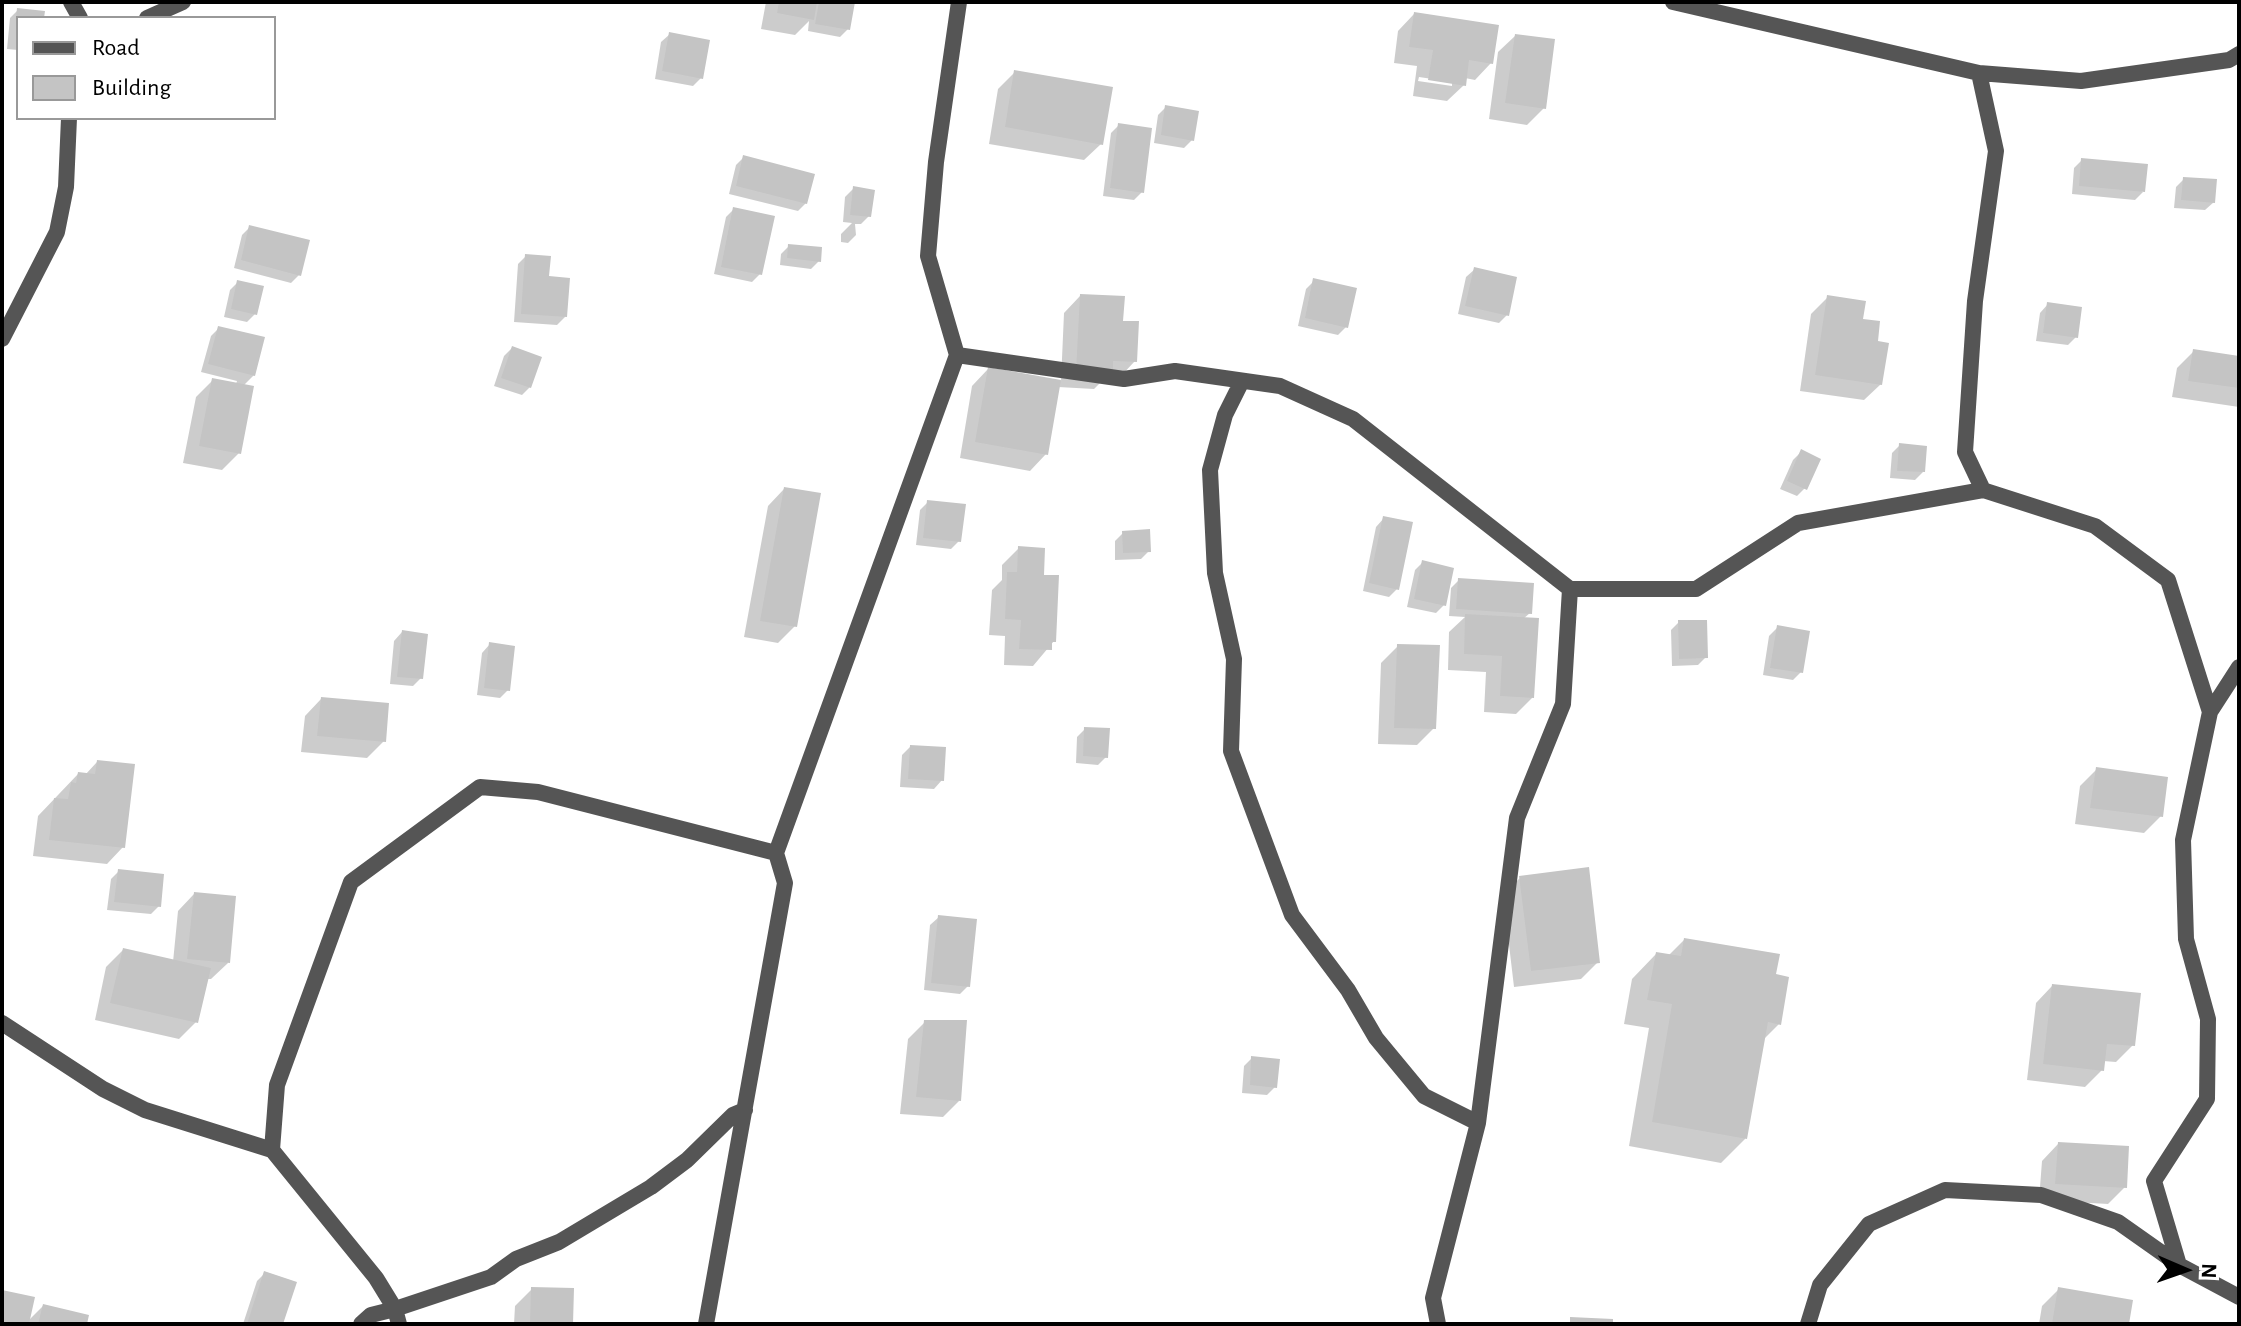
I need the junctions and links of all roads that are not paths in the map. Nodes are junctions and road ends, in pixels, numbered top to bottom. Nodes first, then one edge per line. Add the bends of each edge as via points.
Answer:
1 (183, 2) edge
2 (959, 2) edge
3 (1673, 2) edge
4 (152, 16) edge
5 (2239, 54) edge
6 (1979, 73) junction
7 (69, 120) edge
8 (2, 339) edge
9 (957, 355) junction
10 (1242, 381) junction
11 (1983, 490) junction
12 (1570, 589) junction
13 (2239, 667) edge
14 (2210, 712) junction
15 (776, 853) junction
16 (2, 1023) edge
17 (745, 1110) junction
18 (1478, 1123) junction
19 (272, 1150) junction
20 (2179, 1265) junction
21 (2239, 1297) edge
22 (397, 1316) edge
23 (361, 1324) edge
24 (706, 1324) edge
25 (1438, 1324) edge
26 (1808, 1324) edge

1 - 4 street
2 - 9 street via 928,256
3 - 6 street
5 - 6 street via 2229,60 2081,81
6 - 11 street via 1996,151 1975,301 1965,452
7 - 8 street via 66,187 57,232
9 - 10 street via 1124,379 1175,371
9 - 15 street
10 - 12 street via 1280,386 1353,419
10 - 18 street via 1225,415 1210,470 1215,573 1234,659 1231,751 1292,915 1376,1038 1424,1096
11 - 12 street via 1798,523 1696,589
11 - 14 street via 2095,526 2168,580
12 - 18 street via 1563,704 1517,818
13 - 14 street
14 - 20 street via 2183,840 2186,939 2208,1019 2207,1099 2154,1181
15 - 17 street via 785,883
15 - 19 street via 538,792 480,787 351,882 277,1085
16 - 19 street via 145,1110
17 - 22 street via 651,1187 559,1242
17 - 24 street
18 - 25 street via 1433,1298
19 - 22 street via 376,1278
20 - 21 street
20 - 26 street via 2118,1222 2041,1195 1945,1190 1869,1224 1820,1285
22 - 23 street via 371,1315

